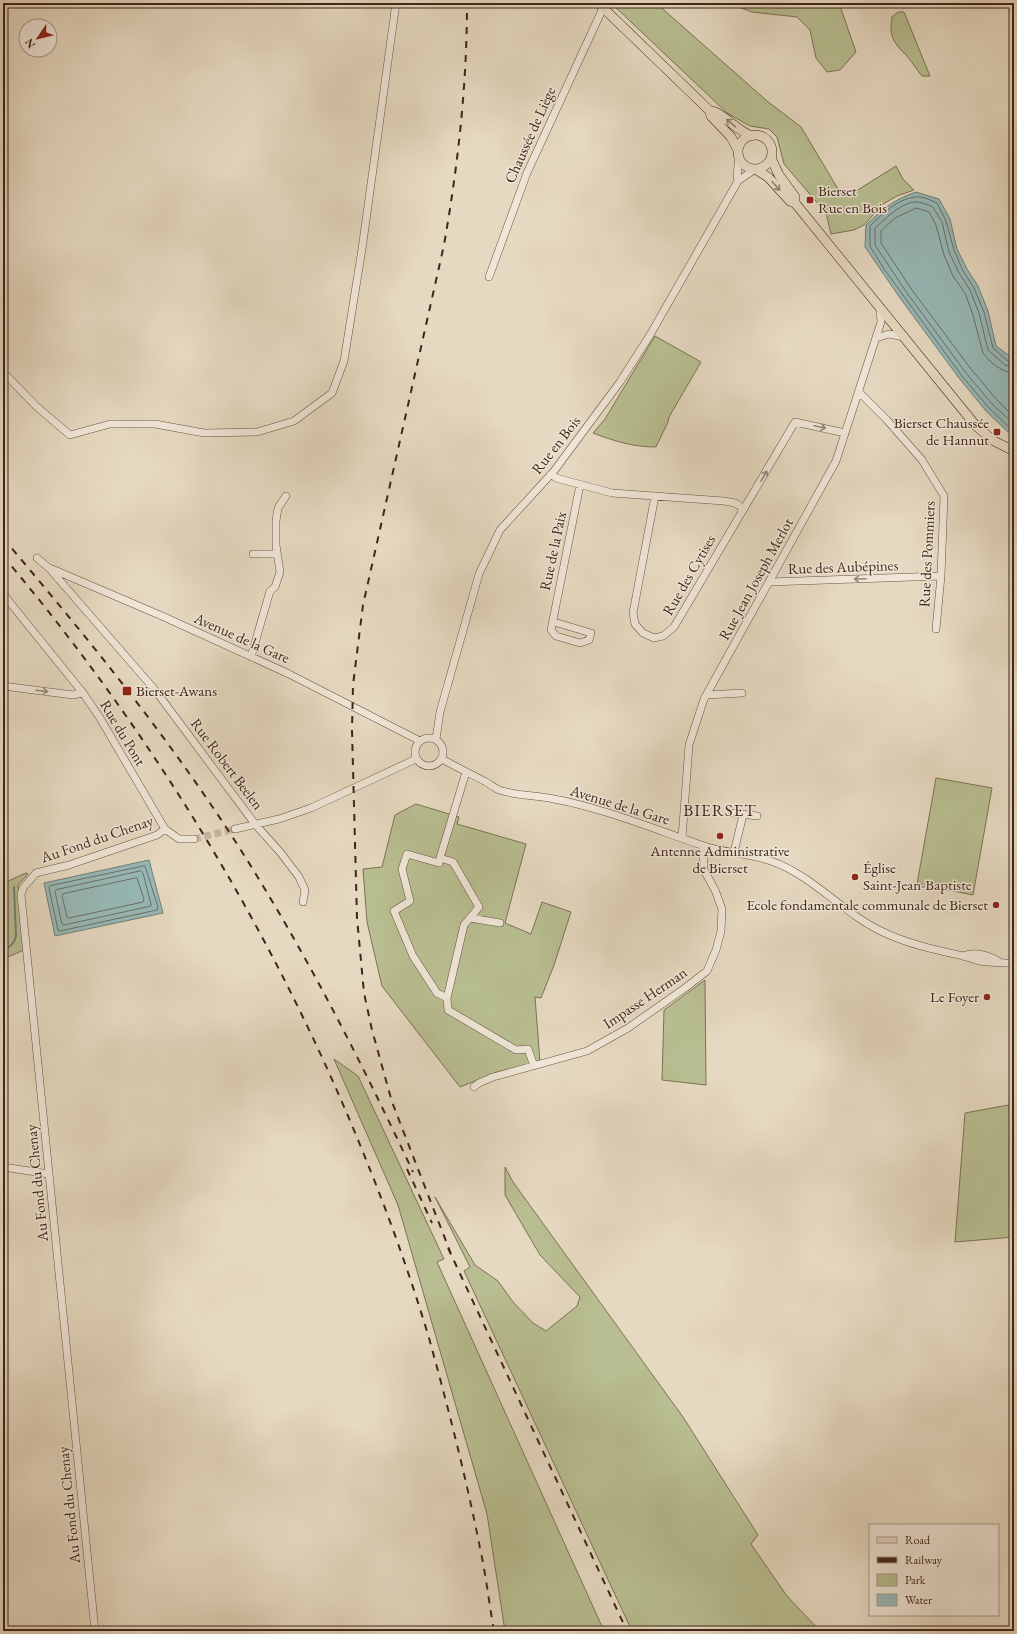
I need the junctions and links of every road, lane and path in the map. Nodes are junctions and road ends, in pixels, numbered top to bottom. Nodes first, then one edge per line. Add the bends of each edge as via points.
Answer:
1 (396, 3) edge
2 (600, 6) edge
3 (710, 111) junction
4 (752, 136) junction
5 (738, 154) junction
6 (771, 158) junction
7 (755, 170) junction
8 (738, 181) junction
9 (796, 203) junction
10 (489, 277) dead end
11 (879, 307) junction
12 (904, 337) junction
13 (876, 338) junction
14 (3, 372) edge
15 (859, 392) junction
16 (845, 433) junction
17 (1013, 451) edge
18 (551, 474) junction
19 (580, 485) junction
20 (286, 496) dead end
21 (655, 496) junction
22 (744, 509) junction
23 (253, 554) dead end
24 (277, 554) junction
25 (37, 558) dead end
26 (49, 568) junction
27 (941, 576) junction
28 (769, 582) junction
29 (3, 594) edge
30 (554, 622) junction
31 (936, 629) dead end
32 (251, 657) junction
33 (3, 686) edge
34 (83, 693) junction
35 (742, 693) dead end
36 (707, 694) junction
37 (436, 739) junction
38 (420, 741) junction
39 (416, 759) junction
40 (442, 759) junction
41 (466, 772) junction
42 (732, 813) dead end
43 (743, 815) junction
44 (757, 816) dead end
45 (255, 824) junction
46 (165, 829) junction
47 (235, 829) tunnel mouth
48 (682, 838) junction
49 (194, 839) tunnel mouth
50 (703, 846) junction
51 (734, 852) junction
52 (440, 858) junction
53 (303, 902) dead end
54 (470, 918) junction
55 (500, 923) dead end
56 (1014, 964) edge
57 (447, 998) junction
58 (534, 1066) junction
59 (474, 1087) dead end
60 (3, 1166) edge
61 (49, 1174) junction
62 (95, 1631) edge

1 - 14 street via 344,361 332,393 294,421 257,432 204,433 155,424 110,424 70,435 37,407
2 - 3 main road, Chaussée de Liège
2 - 10 street, Chaussée de Liège via 527,173
4 -> 3 main road, Chaussée de Liège via 741,131 717,112
3 - 5 main road, Chaussée de Liège via 711,116 731,137
4 - 5 main road via 742,141
4 - 6 main road via 764,138 768,142 771,147
5 - 7 main road via 746,167
5 - 8 street, Rue en Bois
6 - 7 main road via 765,166
6 - 9 main road via 776,171 795,197
7 - 8 street, Rue en Bois
7 -> 9 main road via 768,178 790,201
8 - 18 street, Rue en Bois via 629,369
9 - 11 main road
11 - 12 main road
11 - 13 street, Rue Jean Joseph Merlot via 881,322
12 - 13 street via 889,334
12 - 17 main road via 976,426 994,441
13 - 15 street, Rue Jean Joseph Merlot
15 - 16 street, Rue Jean Joseph Merlot
15 - 27 street, Rue des Pommiers via 922,460 944,496
22 -> 16 street via 795,422
16 - 28 street, Rue Jean Joseph Merlot via 836,461
18 - 19 street
18 - 37 street, Rue en Bois via 500,530 482,568 440,712
19 - 21 street via 612,493
19 - 30 street, Rue de la Paix via 553,616
20 - 24 street via 278,508
21 - 22 street via 734,503
21 - 22 street, Rue des Cytises via 633,613 635,624 642,633 654,638 663,636 674,627
23 - 24 street
24 - 32 street via 280,572 275,587 270,591
25 - 26 street, Rue Robert Beelen
26 - 32 street, Avenue de la Gare
26 - 45 street, Rue Robert Beelen via 155,690
27 -> 28 street, Rue des Aubépines
27 - 31 street, Rue des Pommiers
28 - 36 street, Rue Jean Joseph Merlot
29 - 34 street
30 - 30 street, Rue de la Paix via 591,634 589,640 580,643 556,636 551,630
32 - 38 street, Avenue de la Gare
33 -> 34 street, Rue du Pont via 73,695
34 - 46 street, Rue du Pont
35 - 36 street
36 - 48 street, Rue Jean Joseph Merlot via 689,745
37 - 38 street
37 - 40 street via 443,750
38 - 39 street via 415,751
39 - 40 street via 429,767
39 - 45 street via 311,808
40 - 41 street, Avenue de la Gare
41 - 48 street, Avenue de la Gare via 496,789 511,794 554,799
41 - 52 street
42 - 43 street
43 - 44 street
43 - 51 street
45 - 47 street
45 - 53 street, Rue Robert Beelen via 299,877 304,890
46 - 49 street, Rue du Pont via 179,839
46 - 61 street, Au Fond du Chenay via 157,835 69,865 36,873 23,888 21,895
48 - 50 street, Avenue de la Gare
50 - 51 street, Avenue de la Gare
50 - 58 street, Impasse Herman via 704,870 722,909 721,930 707,971 628,1028 587,1051
51 - 56 street, Avenue de la Gare via 772,861 787,869 883,932 924,947 978,961
52 - 54 street via 453,862 478,907
52 - 57 street via 439,863 407,854 402,868 410,901 394,911 413,956 437,992
54 - 55 street
54 - 57 street via 464,925
57 - 58 street via 448,1010 516,1050 528,1049
58 - 59 street, Impasse Herman via 493,1076
60 - 61 street
61 - 62 street, Au Fond du Chenay

